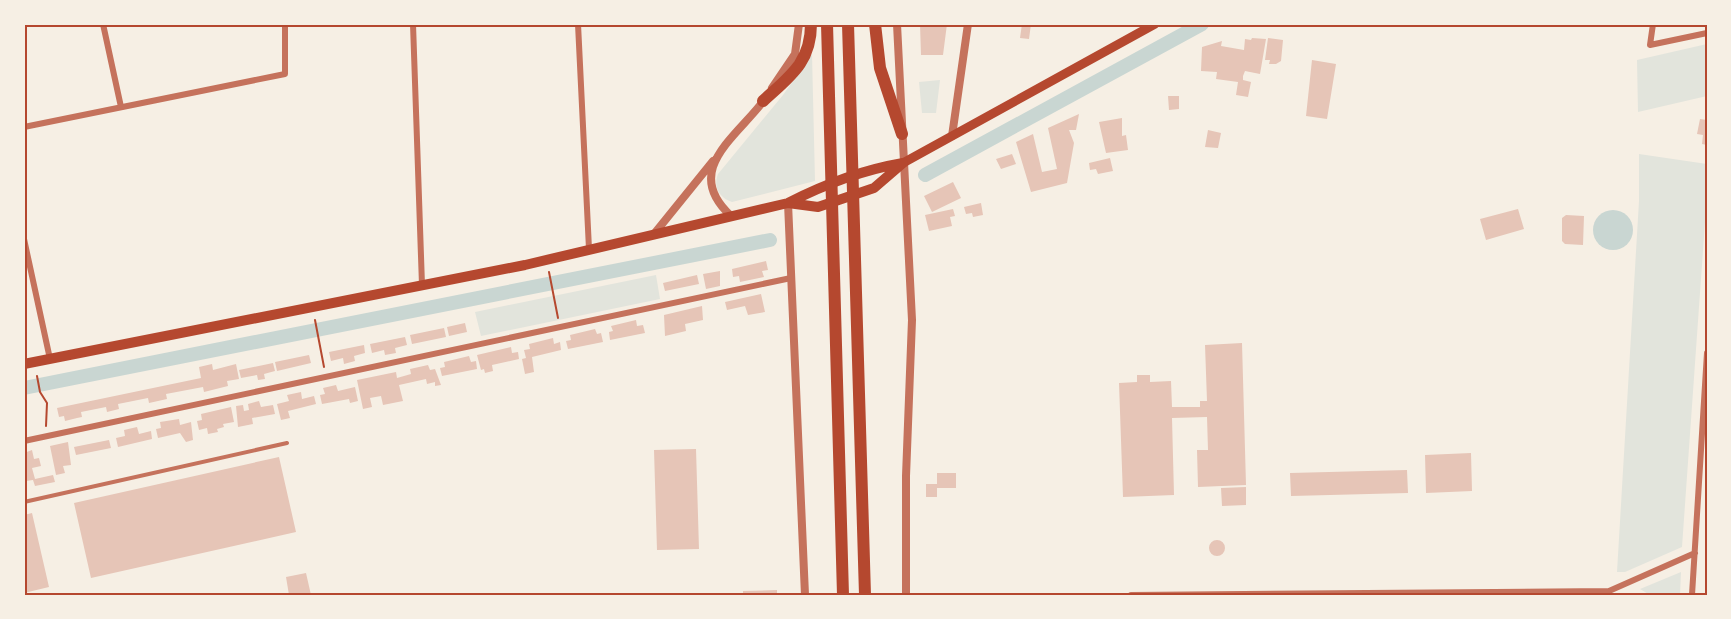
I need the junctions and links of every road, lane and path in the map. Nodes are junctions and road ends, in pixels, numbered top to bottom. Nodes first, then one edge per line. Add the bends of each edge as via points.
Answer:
1 (103, 24) edge
2 (285, 24) edge
3 (413, 24) edge
4 (578, 24) edge
5 (799, 24) edge
6 (811, 24) edge
7 (827, 24) edge
8 (848, 24) edge
9 (875, 24) edge
10 (897, 24) edge
11 (968, 24) edge
12 (1155, 24) edge
13 (1653, 24) edge
14 (1707, 33) edge
15 (763, 101) junction
16 (121, 107) junction
17 (24, 127) edge
18 (902, 134) junction
19 (952, 136) junction
20 (713, 161) junction
21 (903, 163) junction
22 (788, 203) junction
23 (731, 216) junction
24 (654, 234) junction
25 (24, 239) edge
26 (589, 249) junction
27 (549, 272) dead end
28 (791, 278) junction
29 (423, 285) junction
30 (315, 320) dead end
31 (558, 321) dead end
32 (1707, 353) edge
33 (50, 359) junction
34 (24, 364) edge
35 (325, 370) dead end
36 (37, 377) dead end
37 (1705, 408) edge
38 (46, 429) dead end
39 (24, 441) edge
40 (287, 443) dead end
41 (24, 502) edge
42 (1695, 553) junction
43 (1609, 591) junction
44 (1547, 593) edge
45 (805, 595) edge
46 (843, 595) edge
47 (865, 595) edge
48 (906, 595) edge
49 (1131, 595) edge
50 (1616, 595) edge
51 (1692, 595) edge

1 - 16 street
2 - 16 street via 285,74
3 - 29 street
4 - 26 street
5 - 15 street via 795,54
6 - 15 highway via 811,41 804,59
7 - 46 highway
8 - 47 highway
9 - 18 highway via 880,68
10 - 18 street
11 - 19 street
12 - 19 main road
13 - 14 street via 1650,45
15 - 20 street
16 - 17 street
18 - 21 street
19 - 21 main road
20 - 23 street via 712,194
20 - 24 street
21 - 22 main road via 816,188
21 - 22 main road via 874,188 818,207
21 - 48 street via 912,320
22 - 23 main road
22 - 28 street
23 - 24 main road
24 - 26 main road
25 - 33 street
26 - 29 main road
27 - 31 path
28 - 39 street
28 - 45 street
29 - 33 main road
30 - 35 path
32 - 37 street
33 - 34 main road
36 - 38 path via 47,403
37 - 42 street
40 - 41 lane
42 - 43 street
42 - 51 street
43 - 44 street
43 - 50 street
44 - 49 street

